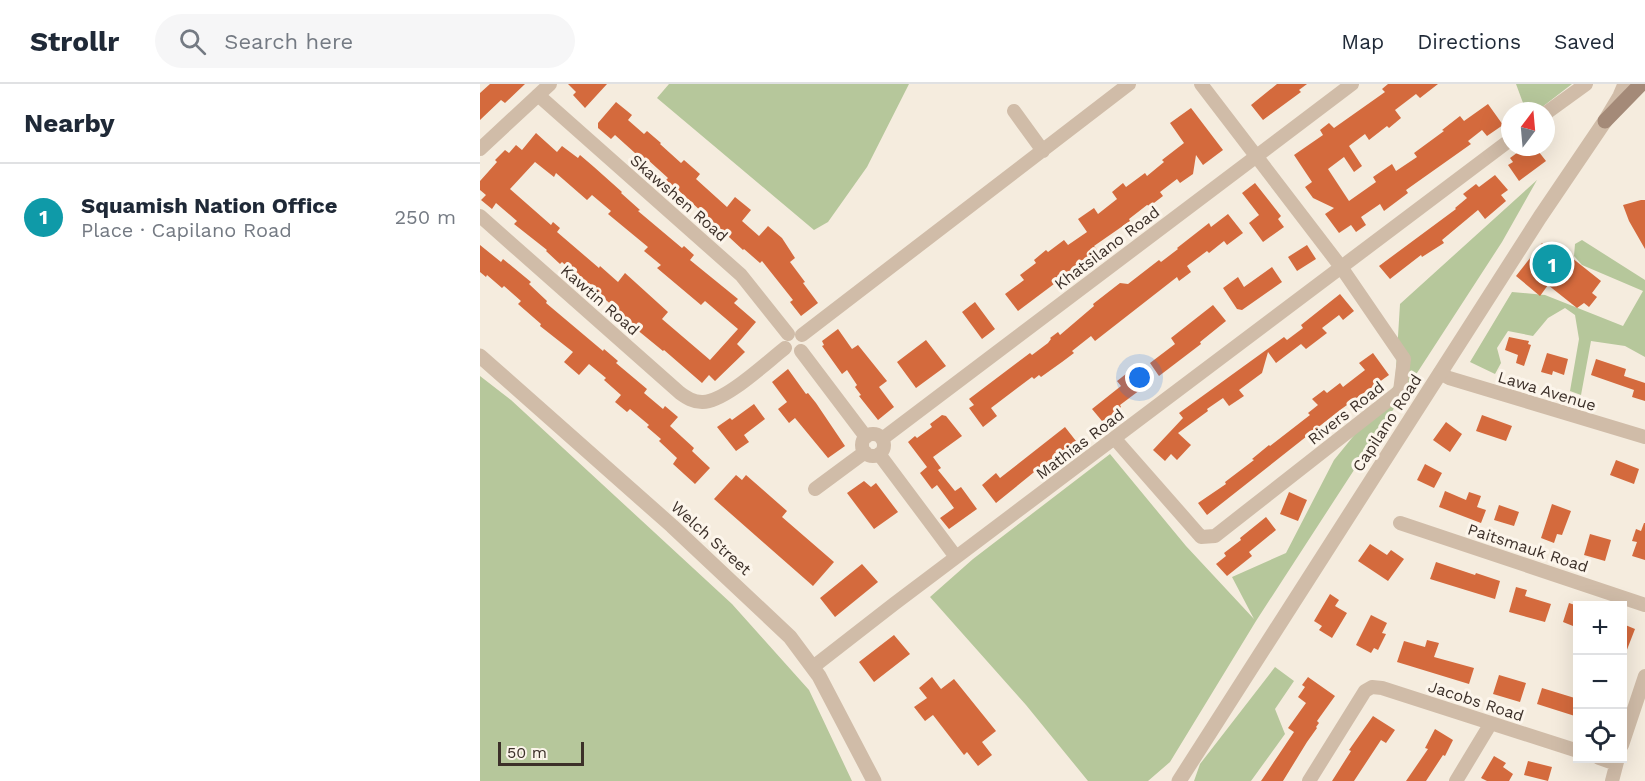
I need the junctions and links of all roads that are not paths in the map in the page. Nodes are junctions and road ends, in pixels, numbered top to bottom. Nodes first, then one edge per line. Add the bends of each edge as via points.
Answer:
1 (550, 84) edge
2 (1129, 84) edge
3 (1201, 84) edge
4 (1352, 84) edge
5 (1586, 84) edge
6 (1625, 84) edge
7 (1641, 84) edge
8 (538, 95) junction
9 (1555, 106) edge
10 (1014, 111) dead end
11 (1605, 121) junction
12 (1501, 147) edge
13 (480, 149) edge
14 (1043, 151) junction
15 (1257, 156) junction
16 (480, 216) edge
17 (1341, 267) junction
18 (800, 333) junction
19 (785, 348) junction
20 (801, 351) junction
21 (480, 356) edge
22 (1440, 374) junction
23 (866, 437) junction
24 (1645, 437) edge
25 (882, 439) junction
26 (1115, 439) junction
27 (865, 452) junction
28 (879, 454) junction
29 (815, 489) dead end
30 (1400, 523) dead end
31 (956, 557) junction
32 (1645, 605) edge
33 (813, 667) junction
34 (1645, 676) edge
35 (1491, 723) junction
36 (1627, 733) edge
37 (1573, 750) edge
38 (1616, 763) edge
39 (874, 781) edge
40 (1179, 781) edge
41 (1309, 781) edge
42 (1456, 781) edge
43 (1612, 781) edge

1 - 8 street
2 - 14 street
3 - 15 street, Rivers Road
4 - 15 street, Khatsilano Road
5 - 9 street
6 - 11 street, Capilano Road
7 - 11 main road
8 - 13 street
8 - 18 street, Skawshen Road via 741,275
10 - 14 street
11 - 22 street, Capilano Road
12 - 17 street, Mathias Road
14 - 18 street
15 - 17 street, Rivers Road
15 - 25 street, Khatsilano Road
16 - 19 street, Kawtin Road via 693,401 709,402 725,395
17 - 26 street, Mathias Road
17 - 26 street, Rivers Road via 1404,359 1400,391 1215,536 1201,537
18 - 19 street via 784,343
18 - 20 street via 805,343
19 - 20 street via 793,353
20 - 23 street
21 - 33 street, Welch Street via 762,609
22 - 24 street, Lawa Avenue
22 - 40 street, Capilano Road
23 - 25 street via 874,434
23 - 27 street
25 - 28 street
26 - 31 street, Mathias Road
27 - 28 street via 871,456
27 - 29 street
28 - 31 street
30 - 32 street, Paitsmauk Road
31 - 33 street, Mathias Road
33 - 39 street, Welch Street
34 - 36 street
35 - 37 street, Jacobs Road
35 - 41 street, Jacobs Road via 1372,687 1365,691
35 - 42 street
38 - 43 street

